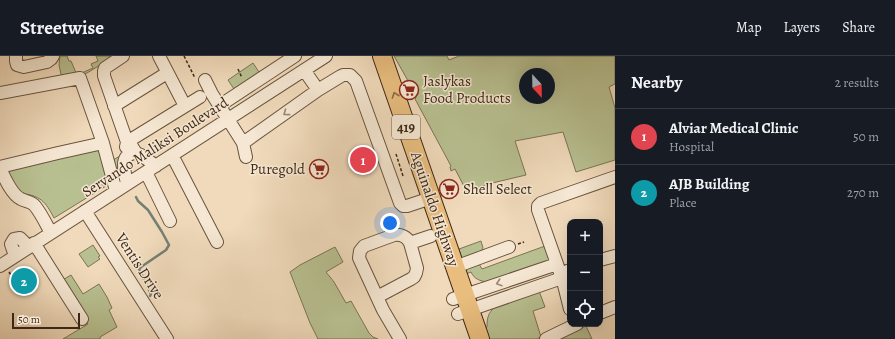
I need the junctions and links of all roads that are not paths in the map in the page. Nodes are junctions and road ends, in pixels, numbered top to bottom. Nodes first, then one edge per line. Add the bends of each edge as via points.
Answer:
1 (16, 56) edge
2 (53, 56) edge
3 (159, 56) edge
4 (295, 56) edge
5 (326, 56) edge
6 (369, 56) edge
7 (382, 56) edge
8 (118, 57) edge
9 (283, 64) junction
10 (304, 70) junction
11 (167, 73) junction
12 (292, 78) junction
13 (205, 81) road end
14 (318, 90) junction
15 (0, 93) edge
16 (238, 93) junction
17 (200, 97) dead end
18 (114, 106) junction
19 (185, 106) junction
20 (219, 106) junction
21 (247, 107) junction
22 (228, 119) junction
23 (127, 142) junction
24 (103, 144) junction
25 (243, 144) junction
26 (133, 154) junction
27 (172, 155) junction
28 (246, 157) dead end
29 (0, 168) edge
30 (151, 169) junction
31 (615, 178) edge
32 (127, 184) junction
33 (116, 191) junction
34 (425, 200) junction
35 (85, 211) junction
36 (170, 221) dead end
37 (51, 233) junction
38 (431, 236) junction
39 (217, 242) dead end
40 (410, 243) junction
41 (32, 245) junction
42 (509, 247) dead end
43 (615, 256) edge
44 (603, 259) edge
45 (455, 267) junction
46 (5, 269) edge
47 (563, 271) edge
48 (523, 275) junction
49 (483, 289) junction
50 (528, 290) junction
51 (567, 293) edge
52 (377, 297) junction
53 (488, 303) junction
54 (461, 304) junction
55 (615, 307) edge
56 (603, 312) edge
57 (82, 319) dead end
58 (569, 327) edge
59 (167, 339) edge
60 (400, 339) edge
61 (467, 339) edge
62 (480, 339) edge
63 (546, 339) edge

1 - 2 street via 16,63 21,67 47,62
3 - 11 street
4 - 9 street
5 - 10 street, Servando Maliksi Boulevard
6 - 34 highway, Aguinaldo Highway / 419
34 -> 7 highway, Aguinaldo Highway / 419
8 - 18 street via 105,68 103,74
9 - 12 street
9 - 16 street
10 - 12 street, Servando Maliksi Boulevard
10 - 14 street
11 - 18 street
11 - 19 street
12 - 21 street, Servando Maliksi Boulevard
13 - 20 street
14 -> 25 street
14 - 34 street via 343,75 350,75 354,79 400,203 407,206
15 - 24 street via 80,78
16 - 20 street
16 - 21 street
17 - 19 street
18 - 23 street
19 - 23 street
20 - 22 street
21 - 22 street, Servando Maliksi Boulevard
22 - 25 street
22 - 27 street, Servando Maliksi Boulevard
23 - 26 street via 131,145
24 - 29 street via 51,154
24 - 33 street
25 - 28 street
26 - 30 street via 142,155
26 - 32 street via 125,159 124,163
27 - 30 street, Servando Maliksi Boulevard
27 - 39 street
29 - 37 street via 15,194 34,205
30 - 32 street, Servando Maliksi Boulevard
30 - 36 street
31 - 47 street via 539,204 538,210
32 - 33 street, Servando Maliksi Boulevard
33 - 35 street, Servando Maliksi Boulevard
34 - 38 highway, Aguinaldo Highway / 419
34 - 45 highway, Aguinaldo Highway / 419
35 - 37 street, Servando Maliksi Boulevard
35 - 59 street, Ventis Drive
37 - 41 street, Servando Maliksi Boulevard
38 - 40 street
38 - 54 highway, Aguinaldo Highway / 419
40 - 52 street via 417,268 414,277
40 - 52 street via 404,236 397,234 362,248 359,254 360,261
41 - 46 street, Servando Maliksi Boulevard via 15,256
41 - 57 street
42 - 45 street
43 - 44 street
45 - 54 highway, Aguinaldo Highway / 419
47 - 48 street
47 - 50 street
47 - 51 street
48 -> 49 street
48 - 50 street
49 - 53 street
49 - 54 street
50 - 53 street
52 - 60 street
53 - 54 street
54 - 61 highway, Aguinaldo Highway / 419
54 - 62 highway, Aguinaldo Highway / 419
55 - 56 street
58 - 63 street

